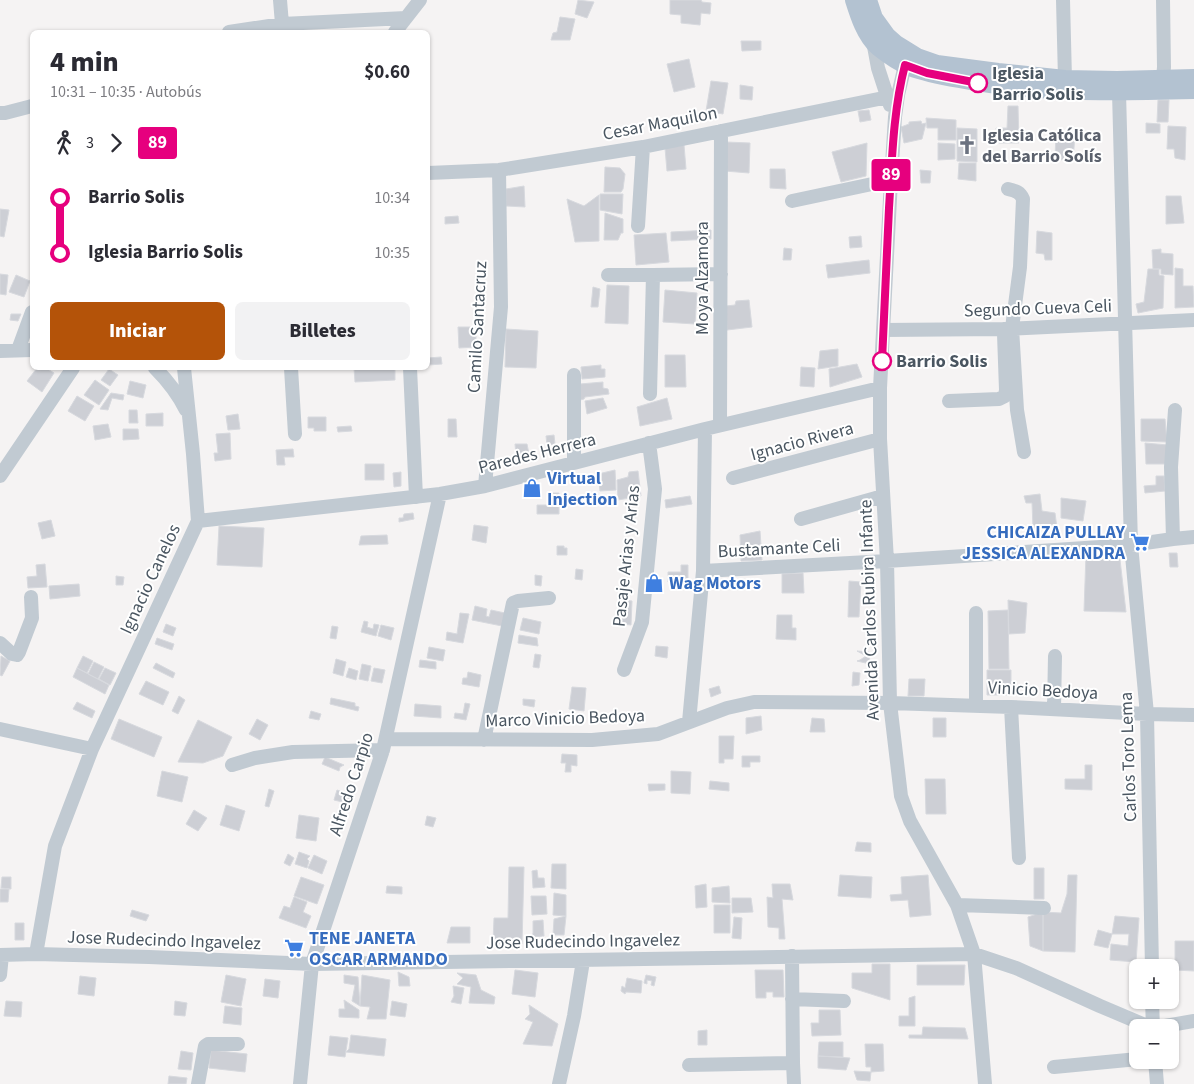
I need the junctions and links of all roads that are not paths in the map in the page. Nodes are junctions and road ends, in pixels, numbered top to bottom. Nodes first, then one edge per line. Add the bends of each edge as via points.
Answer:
1 (280, 0) edge
2 (420, 0) edge
3 (854, 0) edge
4 (868, 0) edge
5 (1063, 0) edge
6 (1162, 0) edge
7 (406, 18) junction
8 (282, 24) junction
9 (242, 30) edge
10 (397, 30) edge
11 (878, 36) junction
12 (904, 57) junction
13 (1194, 78) edge
14 (1065, 79) junction
15 (1163, 79) junction
16 (1118, 86) junction
17 (1194, 90) edge
18 (892, 96) junction
19 (30, 107) edge
20 (0, 113) edge
21 (721, 131) junction
22 (643, 147) junction
23 (500, 170) junction
24 (430, 173) edge
25 (891, 180) junction
26 (1008, 189) dead end
27 (792, 201) dead end
28 (638, 226) dead end
29 (720, 274) junction
30 (608, 275) dead end
31 (653, 275) junction
32 (30, 317) edge
33 (1194, 320) edge
34 (1125, 324) junction
35 (1008, 329) junction
36 (883, 330) junction
37 (0, 350) edge
38 (18, 350) junction
39 (30, 350) edge
40 (72, 370) edge
41 (156, 370) edge
42 (184, 370) edge
43 (291, 370) edge
44 (410, 370) edge
45 (574, 374) dead end
46 (880, 388) junction
47 (650, 394) dead end
48 (949, 401) dead end
49 (1175, 410) dead end
50 (188, 416) junction
51 (720, 425) junction
52 (705, 429) junction
53 (295, 434) dead end
54 (880, 439) junction
55 (649, 443) junction
56 (1024, 452) dead end
57 (574, 463) junction
58 (0, 476) edge
59 (734, 478) dead end
60 (485, 486) junction
61 (440, 494) junction
62 (883, 496) junction
63 (416, 497) junction
64 (801, 519) dead end
65 (198, 521) junction
66 (1194, 538) edge
67 (1173, 539) junction
68 (1131, 545) junction
69 (887, 561) junction
70 (703, 571) junction
71 (31, 597) dead end
72 (549, 598) dead end
73 (976, 613) dead end
74 (0, 643) edge
75 (1055, 656) dead end
76 (624, 670) dead end
77 (890, 703) junction
78 (976, 706) junction
79 (1011, 707) junction
80 (1054, 709) junction
81 (1147, 714) junction
82 (1194, 715) edge
83 (689, 722) junction
84 (0, 729) edge
85 (484, 740) junction
86 (385, 745) junction
87 (92, 749) junction
88 (232, 765) dead end
89 (1019, 858) dead end
90 (957, 905) junction
91 (1044, 908) dead end
92 (36, 954) junction
93 (974, 954) junction
94 (1, 955) edge
95 (792, 956) junction
96 (1152, 959) edge
97 (583, 961) junction
98 (312, 964) junction
99 (0, 975) edge
100 (792, 999) junction
101 (844, 1001) dead end
102 (1131, 1019) edge
103 (1194, 1021) edge
104 (1179, 1024) edge
105 (238, 1044) dead end
106 (1129, 1060) edge
107 (793, 1063) junction
108 (689, 1065) dead end
109 (1054, 1067) dead end
110 (1156, 1069) edge
111 (198, 1084) edge
112 (300, 1084) edge
113 (559, 1084) edge
114 (794, 1084) edge
115 (985, 1084) edge
116 (1157, 1084) edge

1 - 8 street
2 - 7 street
3 - 11 main road via 864,26
4 - 11 main road
5 - 14 street
6 - 15 street
7 - 8 street
7 - 10 street
8 - 9 street
11 - 12 main road via 896,44
11 - 18 street, Avenida Carlos Rubira Infante via 878,68
12 - 14 main road
12 - 16 main road via 927,73 978,83 1046,90
12 - 18 street
13 - 15 main road
14 - 16 main road
15 - 16 main road
16 - 17 main road
16 - 34 street
18 - 21 street, Cesar Maquilon
18 - 25 street, Avenida Carlos Rubira Infante via 896,117
19 - 20 street
21 - 22 street, Cesar Maquilon
21 - 29 street, Moya Alzamora
22 - 23 street, Cesar Maquilon
22 - 28 street
23 - 24 street, Cesar Maquilon
23 - 60 street, Camilo Santacruz via 501,308
25 - 27 street
25 - 36 street, Avenida Carlos Rubira Infante
26 - 35 street via 1017,191 1023,200 1020,267
29 - 31 street
29 - 51 street, Moya Alzamora
30 - 31 street
31 - 47 street
32 - 38 street
33 - 34 street, Segundo Cueva Celi
34 - 35 street, Segundo Cueva Celi
34 - 68 street, Carlos Toro Lema
35 - 36 street, Segundo Cueva Celi
35 - 48 street via 1005,396
35 - 56 street
36 - 46 street, Avenida Carlos Rubira Infante
37 - 38 street
38 - 39 street
40 - 58 street
41 - 50 street, Ignacio Canelos via 173,388
42 - 50 street, Ignacio Canelos
43 - 53 street
44 - 63 street
45 - 57 street
46 - 51 street, Paredes Herrera
46 - 54 street, Avenida Carlos Rubira Infante
49 - 67 street via 1171,467
50 - 65 street, Ignacio Canelos
51 - 52 street, Paredes Herrera
52 - 55 street, Paredes Herrera
52 - 70 street
54 - 59 street, Ignacio Rivera
54 - 62 street, Avenida Carlos Rubira Infante
55 - 57 street, Paredes Herrera
55 - 76 street, Pasaje Arias y Arias via 655,489 642,622
57 - 60 street, Paredes Herrera
60 - 61 street, Paredes Herrera
61 - 63 street, Paredes Herrera
61 - 86 street, Alfredo Carpio
62 - 64 street
62 - 69 street, Avenida Carlos Rubira Infante
63 - 65 street, Paredes Herrera
65 - 87 street, Ignacio Canelos
66 - 67 street, Bustamante Celi
67 - 68 street, Bustamante Celi
68 - 69 street, Bustamante Celi
68 - 81 street, Carlos Toro Lema
69 - 70 street, Bustamante Celi
69 - 77 street, Avenida Carlos Rubira Infante
70 - 83 street
71 - 74 street via 32,618 20,652 12,654
72 - 85 street via 512,603
73 - 78 street
75 - 80 street
77 - 78 street, Vinicio Bedoya
77 - 83 street, Marco Vinicio Bedoya via 754,702
77 - 90 street, Avenida Carlos Rubira Infante via 901,796 910,821
78 - 79 street, Vinicio Bedoya
79 - 80 street, Vinicio Bedoya
79 - 89 street
80 - 81 street, Vinicio Bedoya
81 - 82 street, Vinicio Bedoya
81 - 96 street, Carlos Toro Lema
83 - 85 street, Marco Vinicio Bedoya via 658,734 628,737
84 - 87 street
85 - 86 street, Marco Vinicio Bedoya
86 - 88 street, Marco Vinicio Bedoya via 293,752
86 - 98 street, Alfredo Carpio
87 - 92 street, Ignacio Canelos via 55,846
90 - 91 street
90 - 93 street, Avenida Carlos Rubira Infante
92 - 94 street, Jose Rudecindo Ingavelez
92 - 98 street, Jose Rudecindo Ingavelez
93 - 95 street, Jose Rudecindo Ingavelez
93 - 102 street, Jose Rudecindo Ingavelez via 1016,968
93 - 115 street, Avenida Carlos Rubira Infante
94 - 99 street
95 - 97 street, Jose Rudecindo Ingavelez
95 - 100 street
97 - 98 street, Jose Rudecindo Ingavelez
97 - 113 street
98 - 112 street, Alfredo Carpio
100 - 101 street
100 - 107 street
103 - 104 street
105 - 111 street via 205,1046
106 - 109 street
107 - 108 street
107 - 114 street
110 - 116 street

